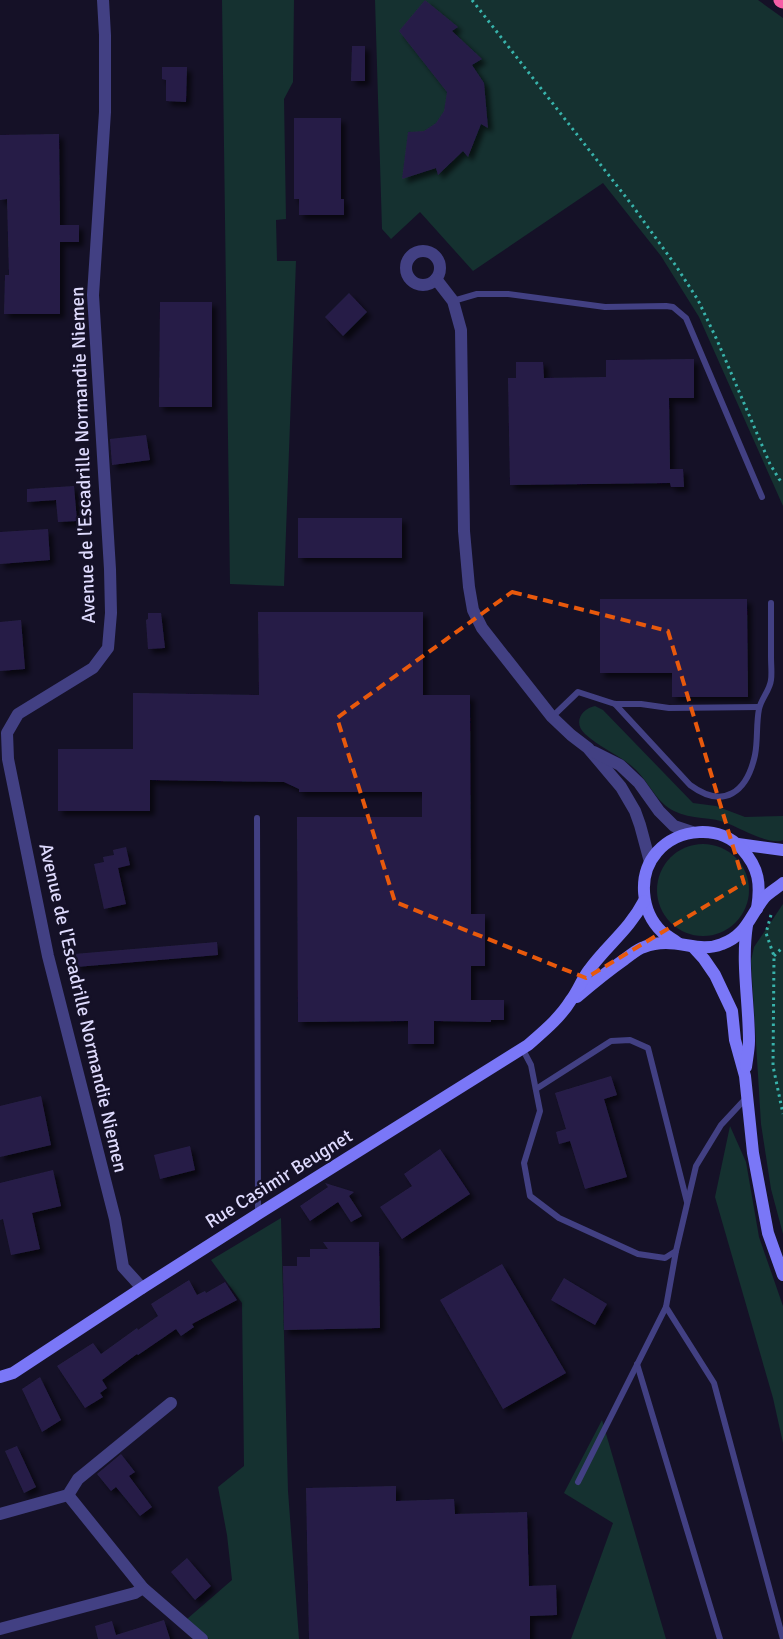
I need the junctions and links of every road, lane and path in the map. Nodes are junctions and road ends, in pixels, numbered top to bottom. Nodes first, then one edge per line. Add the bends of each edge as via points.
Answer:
1 (103, 0) edge
2 (472, 0) edge
3 (436, 279) dead end
4 (452, 301) junction
5 (783, 483) edge
6 (762, 496) dead end
7 (771, 603) dead end
8 (615, 704) junction
9 (759, 707) junction
10 (552, 717) junction
11 (588, 748) junction
12 (257, 818) dead end
13 (692, 832) junction
14 (738, 844) junction
15 (783, 850) edge
16 (650, 862) junction
17 (783, 883) edge
18 (644, 901) junction
19 (774, 908) dead end
20 (757, 909) junction
21 (748, 926) junction
22 (678, 943) junction
23 (693, 947) junction
24 (783, 947) edge
25 (774, 956) junction
26 (571, 1001) junction
27 (522, 1048) junction
28 (745, 1076) junction
29 (536, 1089) junction
30 (747, 1097) junction
31 (783, 1114) edge
32 (687, 1204) junction
33 (258, 1214) junction
34 (676, 1251) junction
35 (783, 1275) edge
36 (142, 1288) junction
37 (666, 1307) junction
38 (637, 1364) junction
39 (0, 1377) edge
40 (171, 1403) dead end
41 (578, 1482) dead end
42 (68, 1495) junction
43 (0, 1514) edge
44 (143, 1588) junction
45 (0, 1629) edge
46 (202, 1639) edge
47 (720, 1639) edge
48 (782, 1639) edge

1 - 36 street, Avenue de l'Escadrille Normandie Niemen via 105,112 93,295 110,569 108,648 93,668 18,714 7,733 8,759 48,956 115,1220 123,1267
2 - 5 path via 632,205 698,300 770,464
3 - 4 street
4 - 6 lane via 477,294 508,294 605,307 673,307 686,318
4 - 10 street via 461,330 464,530 473,610 482,628
7 - 9 lane via 771,682
8 - 9 lane via 669,708
8 - 9 lane via 690,785 714,797 727,797 735,792 750,771
8 - 10 lane via 578,692
10 - 11 street
11 - 13 street via 620,765 674,826
11 - 16 street via 621,787 634,811
12 - 33 lane
13 - 14 main road via 724,836
13 - 16 main road via 668,842
14 - 15 main road
14 - 20 main road via 750,857 758,874
16 - 18 main road via 645,874
17 - 20 main road via 766,896
18 - 22 main road via 662,933
18 - 26 main road via 626,930 589,970
19 - 25 path via 766,933
20 - 21 main road
21 - 23 main road via 723,944
21 - 28 main road via 744,942 749,1041
22 - 23 main road
22 - 26 main road via 642,948
23 - 28 main road via 715,975 732,1011 735,1040
24 - 25 path
25 - 31 path via 773,1066
26 - 27 main road, Rue Casimir Beugnet via 557,1020
27 - 29 lane via 531,1065
27 - 33 main road, Rue Casimir Beugnet
28 - 30 main road
29 - 32 lane via 611,1041 630,1040 648,1048
29 - 34 lane via 540,1111 524,1163 530,1196 559,1218 638,1254 665,1258
30 - 32 lane via 721,1125 696,1166
30 - 35 main road via 752,1153 768,1233
32 - 34 lane
33 - 36 main road, Rue Casimir Beugnet
34 - 37 lane
36 - 39 main road, Rue Casimir Beugnet via 13,1373
37 - 38 lane
37 - 48 lane via 714,1383
38 - 41 lane
38 - 47 lane
40 - 42 street via 78,1479
42 - 43 street
42 - 44 street
44 - 45 street via 135,1593
44 - 46 street

